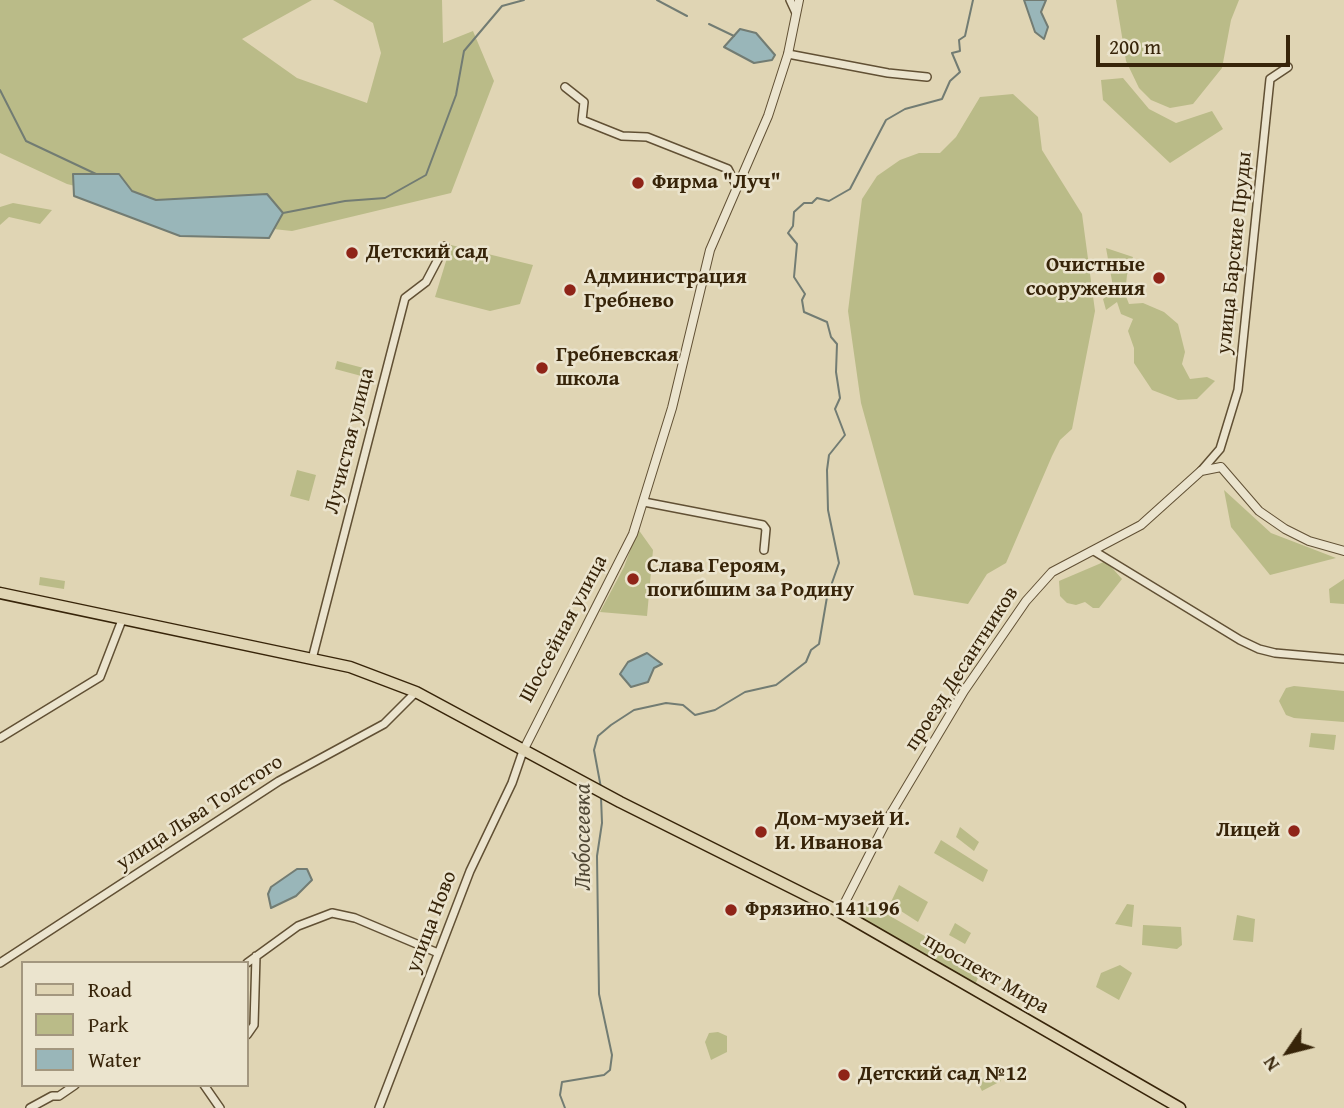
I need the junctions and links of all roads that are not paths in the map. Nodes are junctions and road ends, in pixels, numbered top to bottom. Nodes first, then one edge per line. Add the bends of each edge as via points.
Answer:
1 (790, 0) edge
2 (799, 0) edge
3 (796, 13) junction
4 (788, 54) junction
5 (1288, 66) dead end
6 (927, 78) dead end
7 (565, 87) dead end
8 (737, 187) junction
9 (445, 246) dead end
10 (1220, 449) junction
11 (1221, 467) junction
12 (1201, 471) junction
13 (644, 502) junction
14 (764, 550) dead end
15 (1094, 551) junction
16 (1344, 551) edge
17 (0, 593) edge
18 (121, 620) junction
19 (312, 659) junction
20 (1344, 659) edge
21 (416, 692) junction
22 (0, 738) edge
23 (523, 751) junction
24 (839, 912) junction
25 (438, 953) junction
26 (256, 956) junction
27 (0, 962) edge
28 (248, 962) edge
29 (248, 1034) edge
30 (72, 1087) edge
31 (205, 1087) edge
32 (30, 1108) edge
33 (219, 1108) edge
34 (379, 1108) edge
35 (1180, 1108) edge

1 - 3 street
2 - 3 street, Шоссейная улица
3 - 4 street, Шоссейная улица
4 - 6 street
4 - 8 street, Шоссейная улица via 768,116
5 - 10 street, улица Барские Пруды via 1270,79 1238,390
7 - 8 street via 584,102 582,120 622,136 647,137 728,169
8 - 13 street, Шоссейная улица via 710,250
9 - 19 street, Лучистая улица via 426,282 405,298
10 - 11 street
10 - 12 street
11 - 12 street
11 - 16 street via 1259,511 1285,529
12 - 15 street, проезд Десантников via 1140,525
13 - 14 street via 763,525
13 - 23 street, Шоссейная улица via 616,571
15 - 20 street via 1259,649
15 - 24 street, проезд Десантников via 1052,572 1012,620 906,788
17 - 18 main road
18 - 19 main road
18 - 22 street via 100,677
19 - 21 main road via 366,671
21 - 23 main road
21 - 27 street, улица Льва Толстого via 384,724 279,781
23 - 24 main road, проспект Мира
23 - 25 street, улица Ново
24 - 35 main road, проспект Мира
25 - 26 street via 332,913 298,926
25 - 34 street, улица Ново
26 - 28 street
26 - 29 street via 254,1025
30 - 32 street
31 - 33 street

